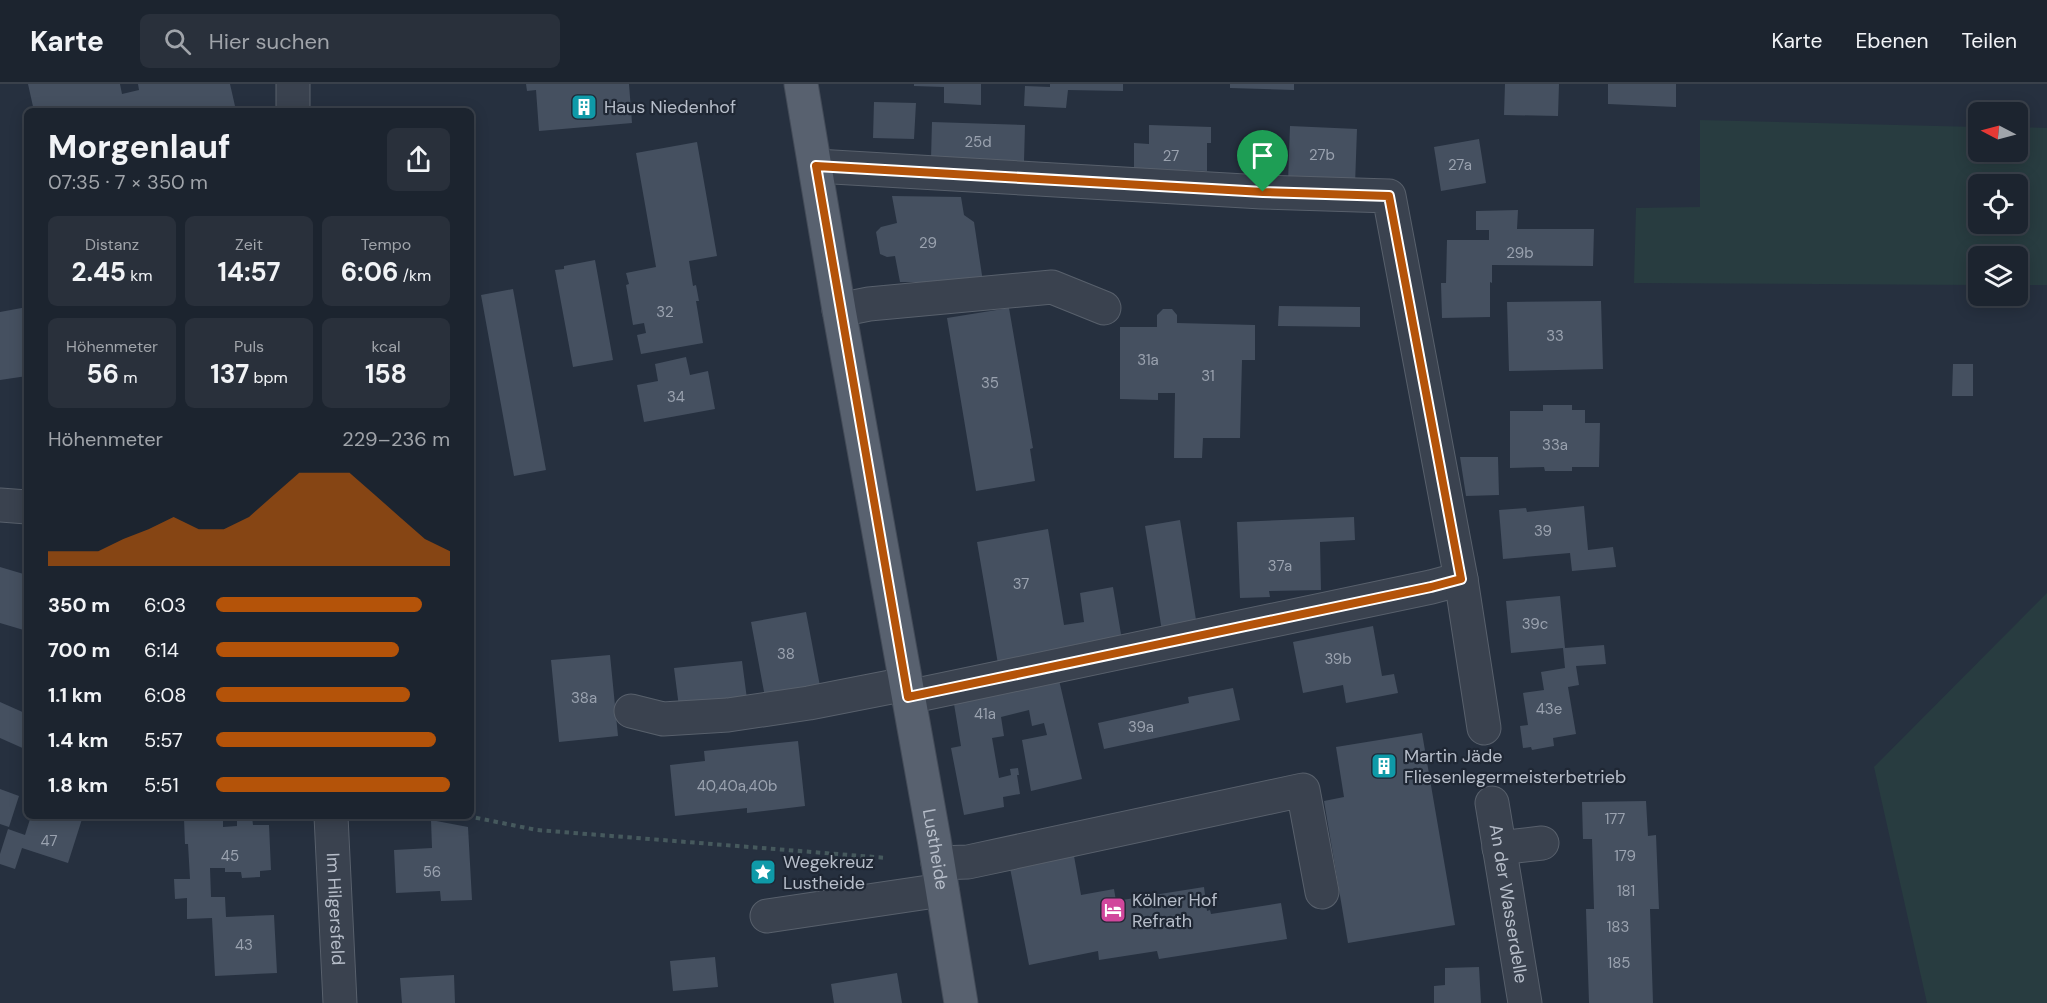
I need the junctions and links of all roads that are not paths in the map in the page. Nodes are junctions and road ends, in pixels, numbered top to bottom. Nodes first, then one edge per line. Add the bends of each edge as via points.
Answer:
1 (293, 84) edge
2 (801, 84) edge
3 (293, 108) edge
4 (816, 166) junction
5 (1104, 308) dead end
6 (839, 310) junction
7 (0, 505) edge
8 (24, 507) edge
9 (1461, 579) junction
10 (907, 691) junction
11 (631, 711) dead end
12 (1484, 728) dead end
13 (1492, 803) dead end
14 (331, 819) edge
15 (1542, 843) dead end
16 (1499, 848) junction
17 (940, 876) junction
18 (1322, 892) dead end
19 (767, 916) dead end
20 (340, 1003) edge
21 (961, 1003) edge
22 (1525, 1003) edge

1 - 3 street
2 - 4 main road, Lustheide
4 - 6 main road, Lustheide
4 - 9 street via 1389,196
5 - 6 street via 1052,287
6 - 10 main road, Lustheide
7 - 8 street
9 - 10 street
9 - 12 street
10 - 11 street via 663,719
10 - 17 main road, Lustheide
13 - 16 street, An der Wasserdelle
14 - 20 street, Im Hilgersfeld
15 - 16 street
16 - 22 street, An der Wasserdelle
17 - 18 street via 968,862 1303,790
17 - 19 street
17 - 21 main road, Lustheide

